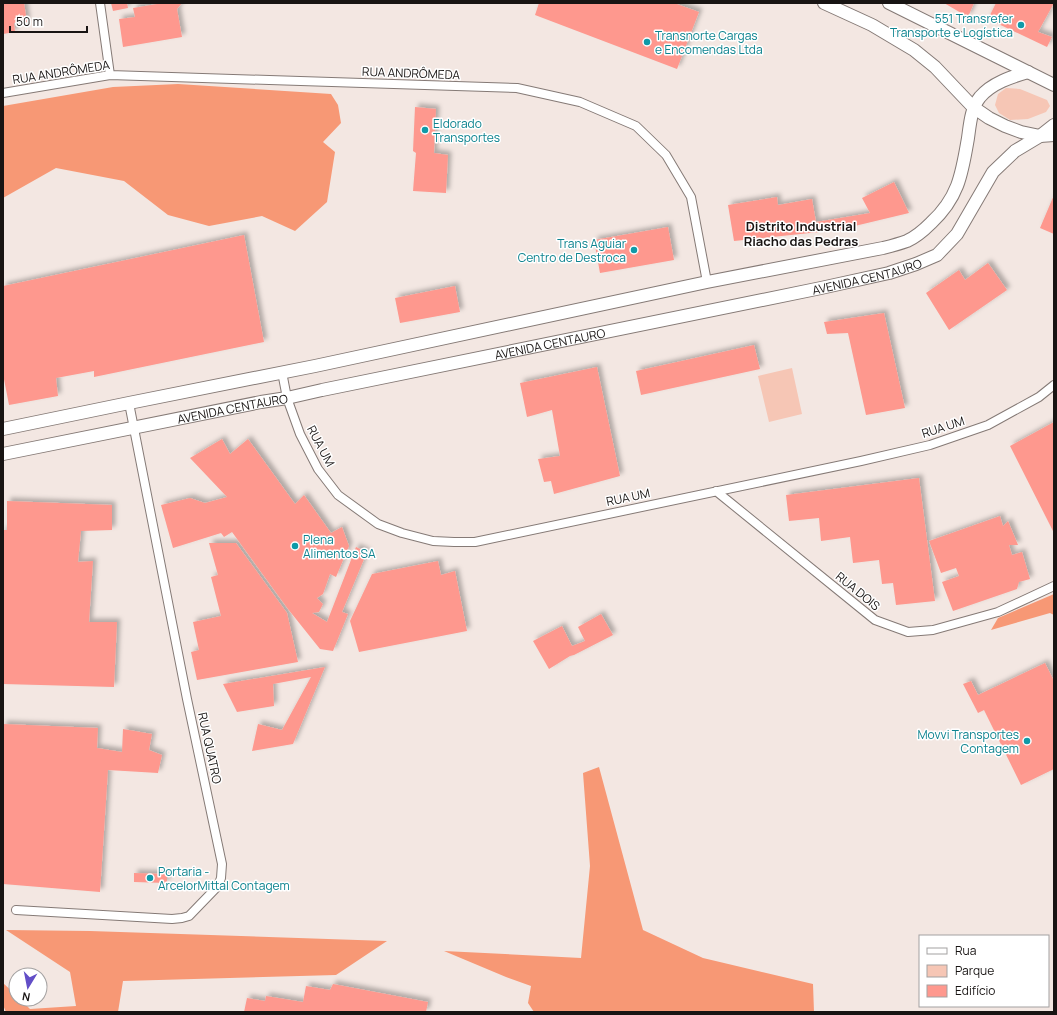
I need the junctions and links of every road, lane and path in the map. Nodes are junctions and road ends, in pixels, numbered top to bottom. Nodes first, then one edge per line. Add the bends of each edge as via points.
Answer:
1 (100, 3) edge
2 (824, 3) edge
3 (889, 3) edge
4 (1028, 72) junction
5 (110, 75) junction
6 (1054, 84) edge
7 (3, 93) edge
8 (973, 107) junction
9 (1054, 125) edge
10 (1040, 136) junction
11 (1054, 136) edge
12 (707, 282) junction
13 (282, 372) junction
14 (1054, 385) edge
15 (287, 398) junction
16 (129, 403) junction
17 (133, 428) junction
18 (3, 429) edge
19 (3, 454) edge
20 (716, 491) junction
21 (1054, 586) edge
22 (16, 910) dead end

1 - 5 street
2 - 8 street via 872,25 914,50 935,67
3 - 4 street
4 - 6 street
4 - 8 street via 1014,76 988,90
5 - 7 street, RUA ANDRÔMEDA
5 - 12 street, RUA ANDRÔMEDA via 517,88 580,102 636,126 666,155 691,197
8 - 10 street via 1005,126
8 - 12 street, AVENIDA CENTAURO via 958,184 952,198 925,230 908,241 883,248
9 - 10 street, AVENIDA CENTAURO
10 - 11 street
10 - 15 street, AVENIDA CENTAURO via 1015,151 993,172 957,234 936,255 916,264 889,273 821,288
12 - 13 street, AVENIDA CENTAURO
13 - 15 street, RUA UM
13 - 16 street, AVENIDA CENTAURO
14 - 20 street, RUA UM via 988,425 930,445
15 - 17 street, AVENIDA CENTAURO
15 - 20 street, RUA UM via 300,434 318,469 338,495 378,524 433,541 475,542
16 - 17 street, RUA QUATRO
16 - 18 street, AVENIDA CENTAURO
17 - 19 street, AVENIDA CENTAURO
17 - 22 street, RUA QUATRO via 222,864 221,878 218,886 188,916 182,918
20 - 21 street, RUA DOIS via 875,620 908,632 933,630 998,612

